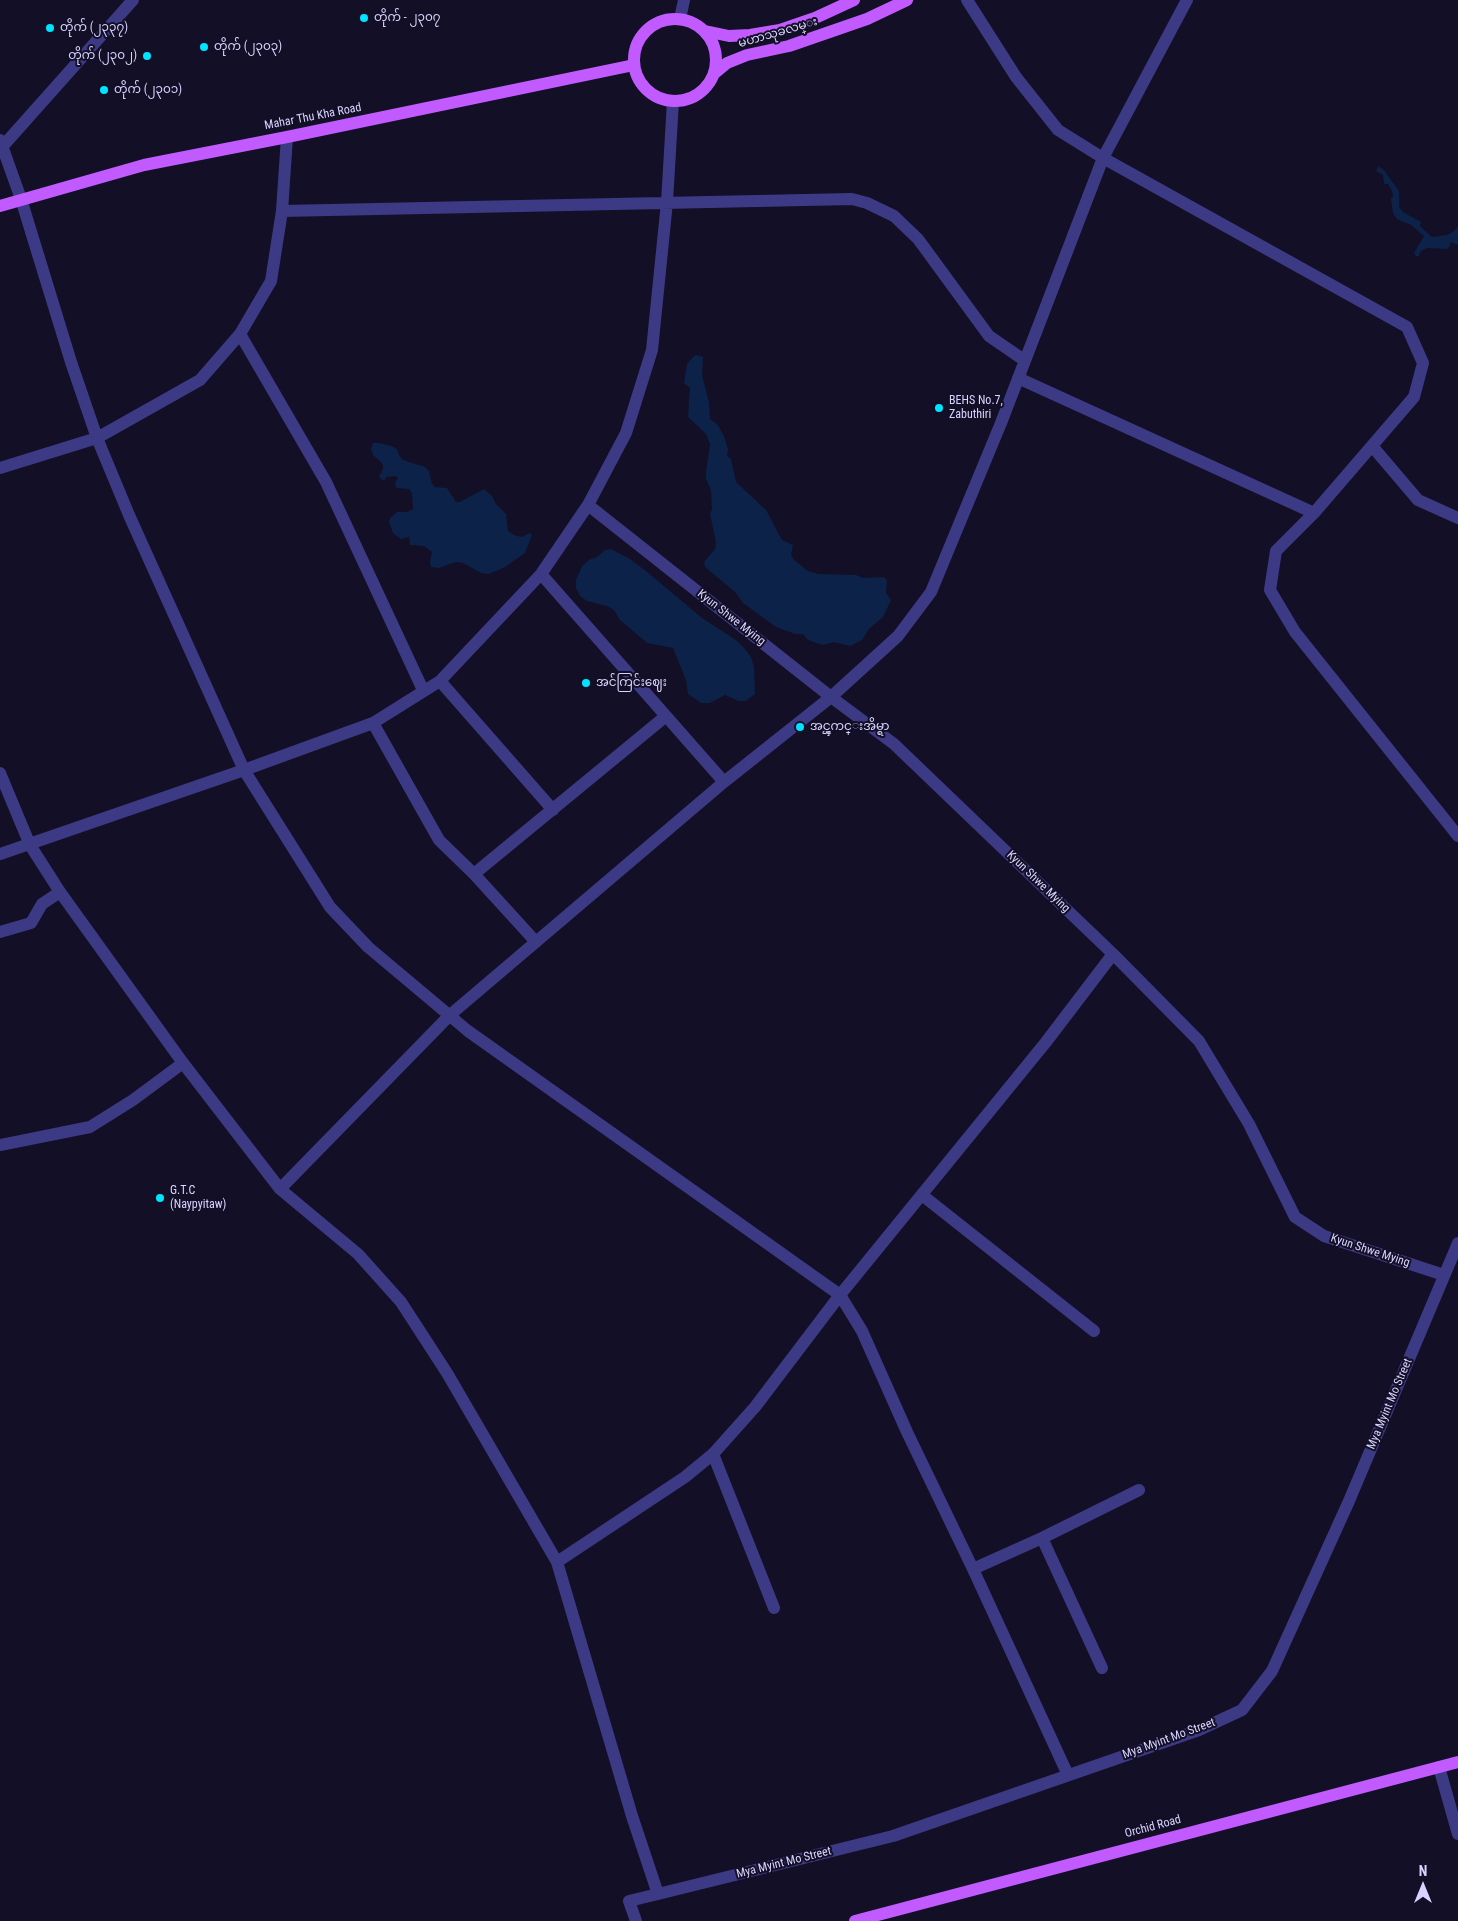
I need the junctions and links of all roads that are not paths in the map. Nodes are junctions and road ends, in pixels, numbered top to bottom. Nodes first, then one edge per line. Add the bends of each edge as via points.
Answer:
1 (133, 0) edge
2 (684, 0) edge
3 (854, 0) edge
4 (907, 0) edge
5 (967, 0) edge
6 (1187, 0) edge
7 (680, 19) junction
8 (705, 31) junction
9 (634, 65) junction
10 (715, 73) junction
11 (673, 101) junction
12 (286, 137) junction
13 (2, 150) edge
14 (1103, 158) junction
15 (21, 199) junction
16 (667, 202) junction
17 (0, 206) edge
18 (282, 211) junction
19 (240, 334) junction
20 (1024, 360) junction
21 (1018, 378) junction
22 (98, 438) junction
23 (1372, 446) junction
24 (0, 468) edge
25 (588, 505) junction
26 (1314, 513) junction
27 (1458, 518) edge
28 (541, 574) junction
29 (440, 681) junction
30 (423, 690) junction
31 (831, 696) junction
32 (666, 716) junction
33 (373, 723) junction
34 (244, 770) junction
35 (0, 774) edge
36 (724, 782) junction
37 (553, 810) junction
38 (1458, 836) edge
39 (30, 845) junction
40 (0, 854) edge
41 (474, 874) junction
42 (60, 892) junction
43 (0, 932) edge
44 (536, 942) junction
45 (1113, 954) junction
46 (450, 1015) junction
47 (182, 1063) junction
48 (0, 1145) edge
49 (280, 1189) junction
50 (922, 1195) junction
51 (1458, 1243) edge
52 (1444, 1275) junction
53 (840, 1295) junction
54 (1094, 1331) dead end
55 (713, 1454) junction
56 (1139, 1490) dead end
57 (1042, 1538) junction
58 (558, 1562) junction
59 (973, 1569) junction
60 (774, 1608) dead end
61 (1102, 1668) dead end
62 (1458, 1762) edge
63 (1440, 1768) junction
64 (1068, 1775) junction
65 (1458, 1834) edge
66 (658, 1894) junction
67 (636, 1921) edge
68 (855, 1921) edge

1 - 13 street
2 - 7 street
3 - 8 main road, မဟာသုခလမ္း via 780,30 729,36
4 - 10 main road, မဟာသုခလမ္း via 867,19 789,46 747,55 727,63
5 - 14 street via 1016,77 1058,130
6 - 14 street
7 - 8 main road via 690,21
7 - 9 main road via 665,20 641,36 635,50
8 - 10 main road via 711,38 716,55
9 - 11 main road via 647,90
9 - 12 main road, Mahar Thu Kha Road
10 - 11 main road via 699,94
11 - 16 street
12 - 15 main road, Mahar Thu Kha Road via 144,165
12 - 18 street
13 - 15 street
14 - 20 street
14 - 23 street via 1407,327 1423,363 1414,397
15 - 17 main road, Mahar Thu Kha Road
15 - 22 street
16 - 18 street
16 - 20 street via 852,199 867,203 894,216 918,239 989,336
16 - 25 street via 652,350 626,433
18 - 19 street via 271,281
19 - 22 street via 200,380
19 - 30 street via 326,482
20 - 21 street
21 - 26 street
21 - 31 street via 932,592 898,636
22 - 24 street
22 - 34 street
23 - 26 street
23 - 27 street via 1418,500
25 - 28 street
25 - 31 street, Kyun Shwe Mying
26 - 38 street via 1276,551 1270,590 1294,632
28 - 29 street
28 - 32 street
29 - 30 street
29 - 37 street
30 - 33 street
31 - 36 street
31 - 45 street, Kyun Shwe Mying via 894,744
32 - 36 street
32 - 37 street
33 - 34 street
33 - 41 street via 439,840
34 - 39 street
34 - 46 street via 330,907 368,946
35 - 39 street
36 - 44 street
37 - 41 street
39 - 40 street
39 - 42 street
41 - 44 street
42 - 43 street via 42,904 31,923
42 - 47 street
44 - 46 street
45 - 50 street
45 - 52 street, Kyun Shwe Mying via 1199,1041 1249,1124 1295,1217 1324,1236
46 - 49 street
46 - 53 street
47 - 48 street via 90,1127
47 - 49 street
49 - 58 street via 358,1254 401,1302 447,1373
50 - 53 street
50 - 54 street
51 - 52 street, Mya Myint Mo Street
52 - 64 street, Mya Myint Mo Street via 1349,1501 1272,1671 1242,1710 1200,1730
53 - 55 street via 755,1407
53 - 59 street via 862,1331
55 - 58 street via 685,1477
55 - 60 street
56 - 57 street
57 - 59 street
57 - 61 street
58 - 66 street
59 - 64 street
62 - 63 main road, Orchid Road
63 - 65 street
63 - 68 main road, Orchid Road
64 - 66 street, Mya Myint Mo Street via 893,1836
66 - 67 street, Mya Myint Mo Street via 630,1901

